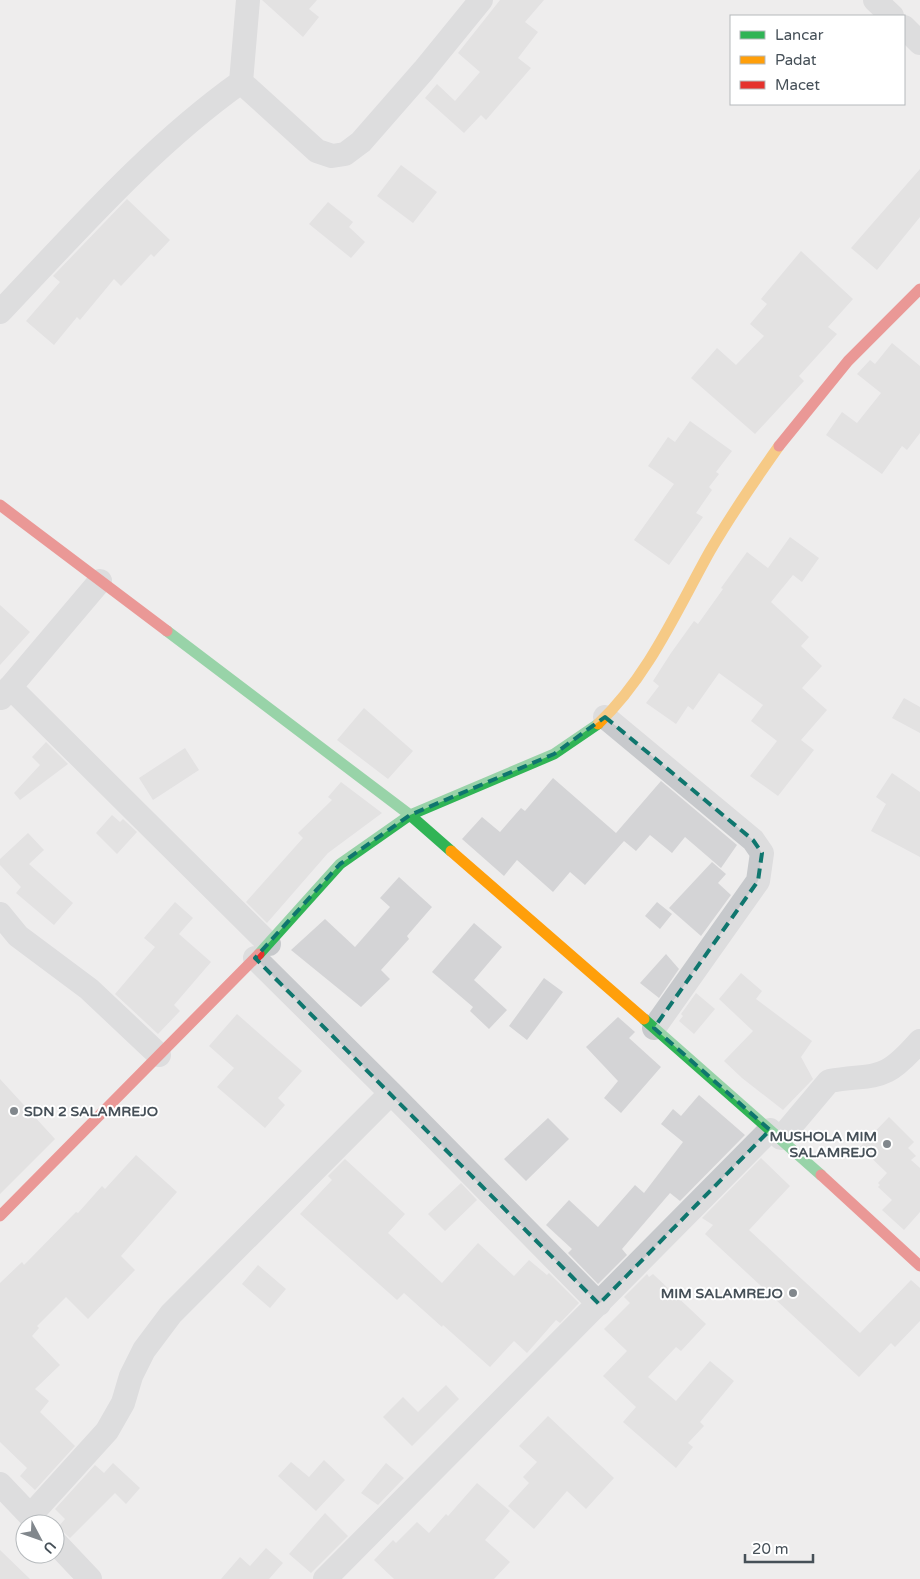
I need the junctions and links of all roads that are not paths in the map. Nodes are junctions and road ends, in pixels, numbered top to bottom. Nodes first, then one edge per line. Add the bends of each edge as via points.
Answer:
1 (248, 0) edge
2 (481, 0) edge
3 (875, 0) edge
4 (891, 15) edge
5 (905, 28) edge
6 (920, 43) edge
7 (241, 82) junction
8 (920, 289) edge
9 (0, 312) edge
10 (0, 505) edge
11 (100, 581) junction
12 (5, 693) edge
13 (605, 717) junction
14 (410, 815) junction
15 (0, 914) edge
16 (262, 951) junction
17 (654, 1028) junction
18 (920, 1041) edge
19 (159, 1055) junction
20 (391, 1093) junction
21 (776, 1134) junction
22 (0, 1216) edge
23 (920, 1266) edge
24 (598, 1304) junction
25 (0, 1484) edge
26 (28, 1514) edge
27 (39, 1514) edge
28 (65, 1553) edge
29 (90, 1579) edge
30 (325, 1579) edge

1 - 7 street
2 - 7 street via 361,142 345,154 332,156 317,150
3 - 4 street
5 - 6 street
7 - 9 street via 152,157
8 - 13 street via 817,396 744,496 702,563 648,661
10 - 11 street
11 - 12 street
11 - 14 street
12 - 16 street
13 - 14 street via 554,754
13 - 17 street via 753,840 762,853 758,881
14 - 16 street via 340,864
14 - 17 street
15 - 19 street via 18,936 89,989
16 - 19 street
16 - 20 street
17 - 21 street
18 - 21 street via 889,1072 829,1081
19 - 22 street
20 - 24 street
20 - 27 street via 171,1314 144,1350 123,1403 107,1431
21 - 23 street
21 - 24 street
24 - 30 street
25 - 26 street
28 - 29 street

